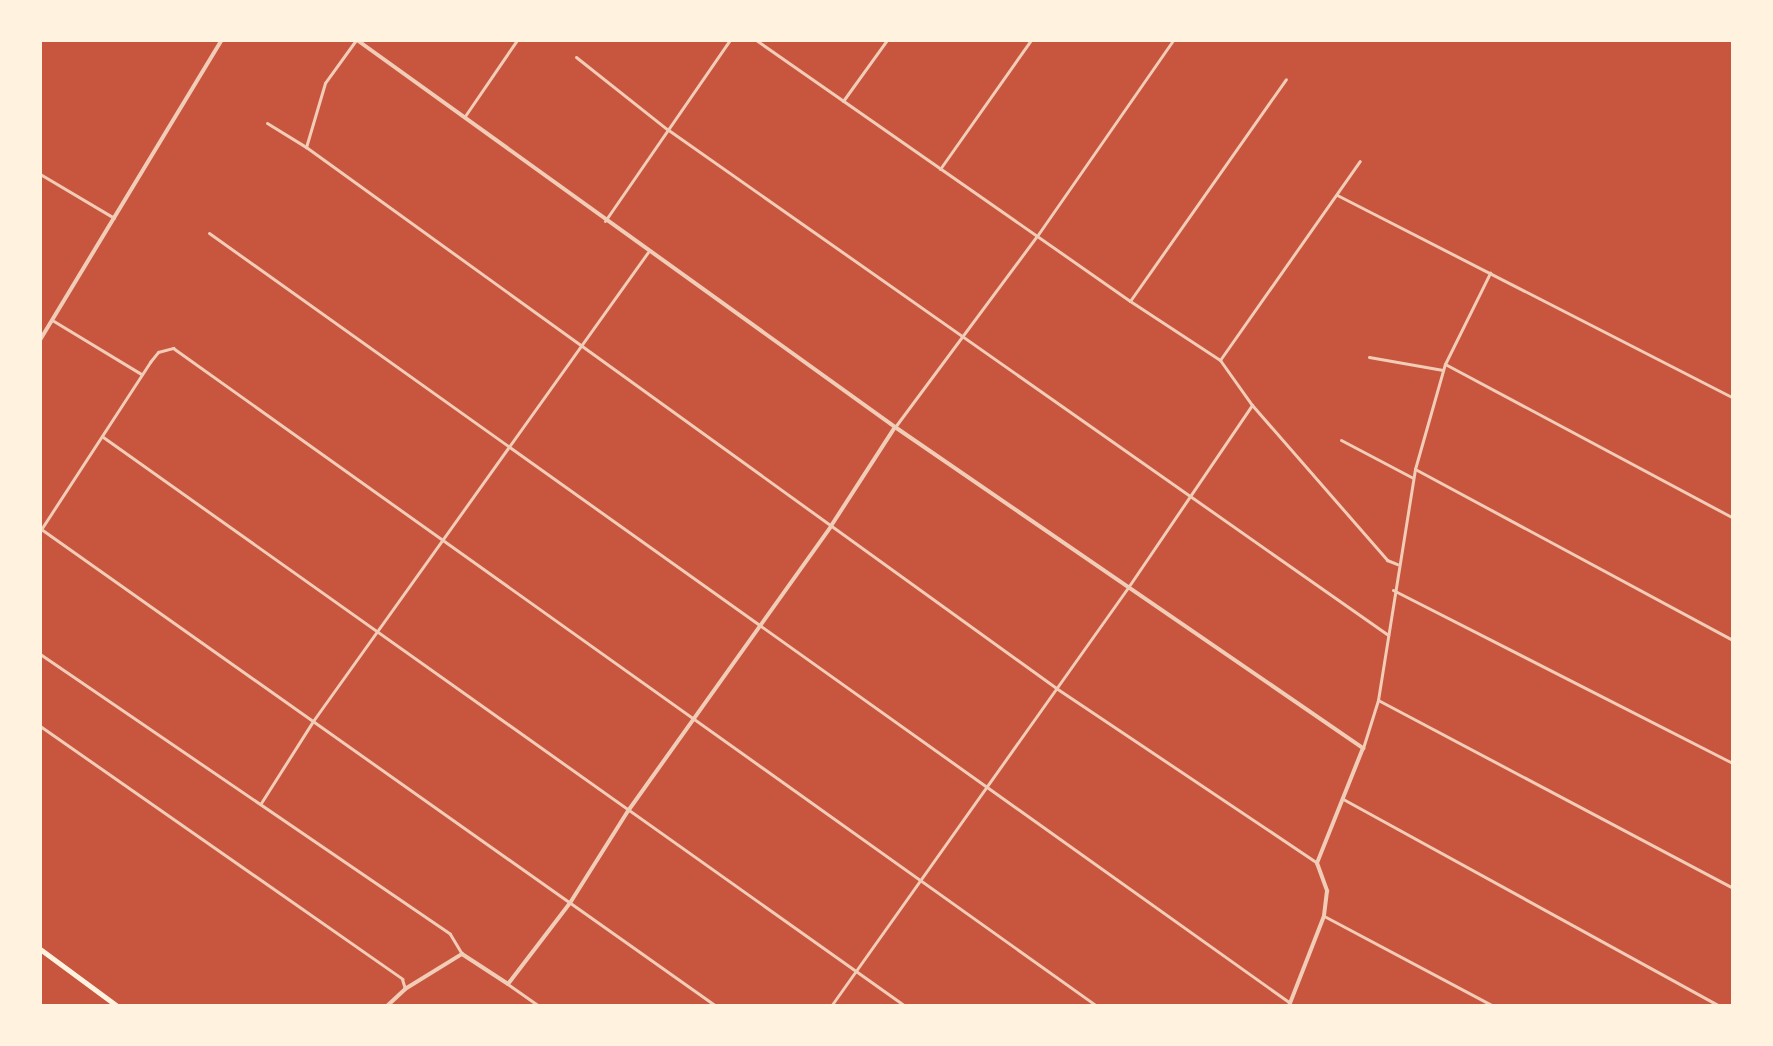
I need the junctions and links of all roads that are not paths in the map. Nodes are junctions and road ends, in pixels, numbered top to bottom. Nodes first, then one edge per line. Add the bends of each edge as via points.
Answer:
1 (222, 40) edge
2 (356, 40) edge
3 (517, 40) edge
4 (730, 40) edge
5 (756, 40) edge
6 (887, 40) edge
7 (1031, 40) edge
8 (1173, 40) edge
9 (576, 57) dead end
10 (1286, 79) dead end
11 (843, 101) junction
12 (464, 117) junction
13 (267, 123) dead end
14 (667, 129) junction
15 (306, 147) junction
16 (1360, 161) dead end
17 (940, 169) junction
18 (40, 174) edge
19 (1337, 195) junction
20 (114, 218) junction
21 (605, 221) junction
22 (209, 233) dead end
23 (1037, 236) junction
24 (648, 252) junction
25 (1490, 273) junction
26 (1130, 301) junction
27 (52, 320) junction
28 (960, 335) junction
29 (40, 340) edge
30 (583, 347) junction
31 (1369, 357) dead end
32 (1220, 360) junction
33 (1444, 367) junction
34 (141, 374) junction
35 (1733, 398) edge
36 (1252, 405) junction
37 (895, 427) junction
38 (103, 437) junction
39 (1341, 440) dead end
40 (512, 447) junction
41 (1415, 469) junction
42 (1413, 478) junction
43 (1189, 498) junction
44 (1733, 518) edge
45 (831, 526) junction
46 (40, 530) edge
47 (443, 541) junction
48 (1397, 564) junction
49 (1129, 586) junction
50 (1393, 590) junction
51 (758, 627) junction
52 (378, 631) junction
53 (1388, 635) junction
54 (1733, 640) edge
55 (40, 654) edge
56 (1056, 688) junction
57 (1378, 700) junction
58 (696, 719) junction
59 (313, 721) junction
60 (40, 726) edge
61 (1363, 748) junction
62 (1733, 763) edge
63 (985, 789) junction
64 (1343, 799) junction
65 (261, 803) junction
66 (628, 811) junction
67 (1317, 863) junction
68 (920, 880) junction
69 (1733, 888) edge
70 (570, 903) junction
71 (1324, 916) junction
72 (40, 949) edge
73 (462, 954) junction
74 (856, 973) junction
75 (508, 984) junction
76 (405, 989) junction
77 (1289, 1005) edge
78 (117, 1006) edge
79 (387, 1006) edge
80 (539, 1006) edge
81 (716, 1006) edge
82 (831, 1006) edge
83 (905, 1006) edge
84 (1097, 1006) edge
85 (1493, 1006) edge
86 (1720, 1006) edge

1 - 20 street
2 - 12 street
2 - 15 street via 325,83
3 - 12 street
4 - 14 street
5 - 11 street
6 - 11 street
7 - 17 street
8 - 23 street
9 - 14 street
10 - 26 street
11 - 17 street
12 - 21 street
13 - 15 street
14 - 21 street
14 - 28 street
15 - 30 street
16 - 19 street
17 - 23 street
18 - 20 street
19 - 25 street
19 - 32 street
20 - 27 street
21 - 24 street
22 - 40 street
23 - 26 street
23 - 28 street
24 - 30 street
24 - 37 street
25 - 33 street
25 - 35 street
26 - 32 street
27 - 29 street
27 - 34 street
28 - 37 street
28 - 43 street
30 - 40 street
30 - 45 street
31 - 33 street
32 - 36 street
33 - 41 street
33 - 44 street
34 - 38 street
34 - 47 street via 158,352 173,348
36 - 43 street
36 - 48 street via 1387,560
37 - 45 street
37 - 49 street
38 - 46 street
38 - 52 street
39 - 42 street
40 - 47 street
40 - 51 street
41 - 42 street
41 - 54 street
42 - 48 street
43 - 49 street
43 - 53 street
45 - 51 street
45 - 56 street
46 - 59 street
47 - 52 street
47 - 58 street
48 - 50 street
49 - 56 street
49 - 61 street
50 - 53 street
50 - 62 street
51 - 58 street
51 - 63 street
52 - 59 street
52 - 66 street
53 - 57 street
55 - 65 street
56 - 63 street
56 - 67 street
57 - 61 street
57 - 69 street
58 - 66 street
58 - 68 street
59 - 65 street
59 - 70 street
60 - 76 street via 402,979
61 - 64 street
63 - 68 street
63 - 77 street
64 - 67 street
64 - 86 street
65 - 73 street via 450,934
66 - 70 street
66 - 74 street
67 - 71 street via 1327,891
68 - 74 street
68 - 84 street
70 - 75 street
70 - 81 street
71 - 77 street
71 - 85 street
72 - 78 main road
73 - 75 street
73 - 76 street
74 - 82 street
74 - 83 street
75 - 80 street
76 - 79 street

